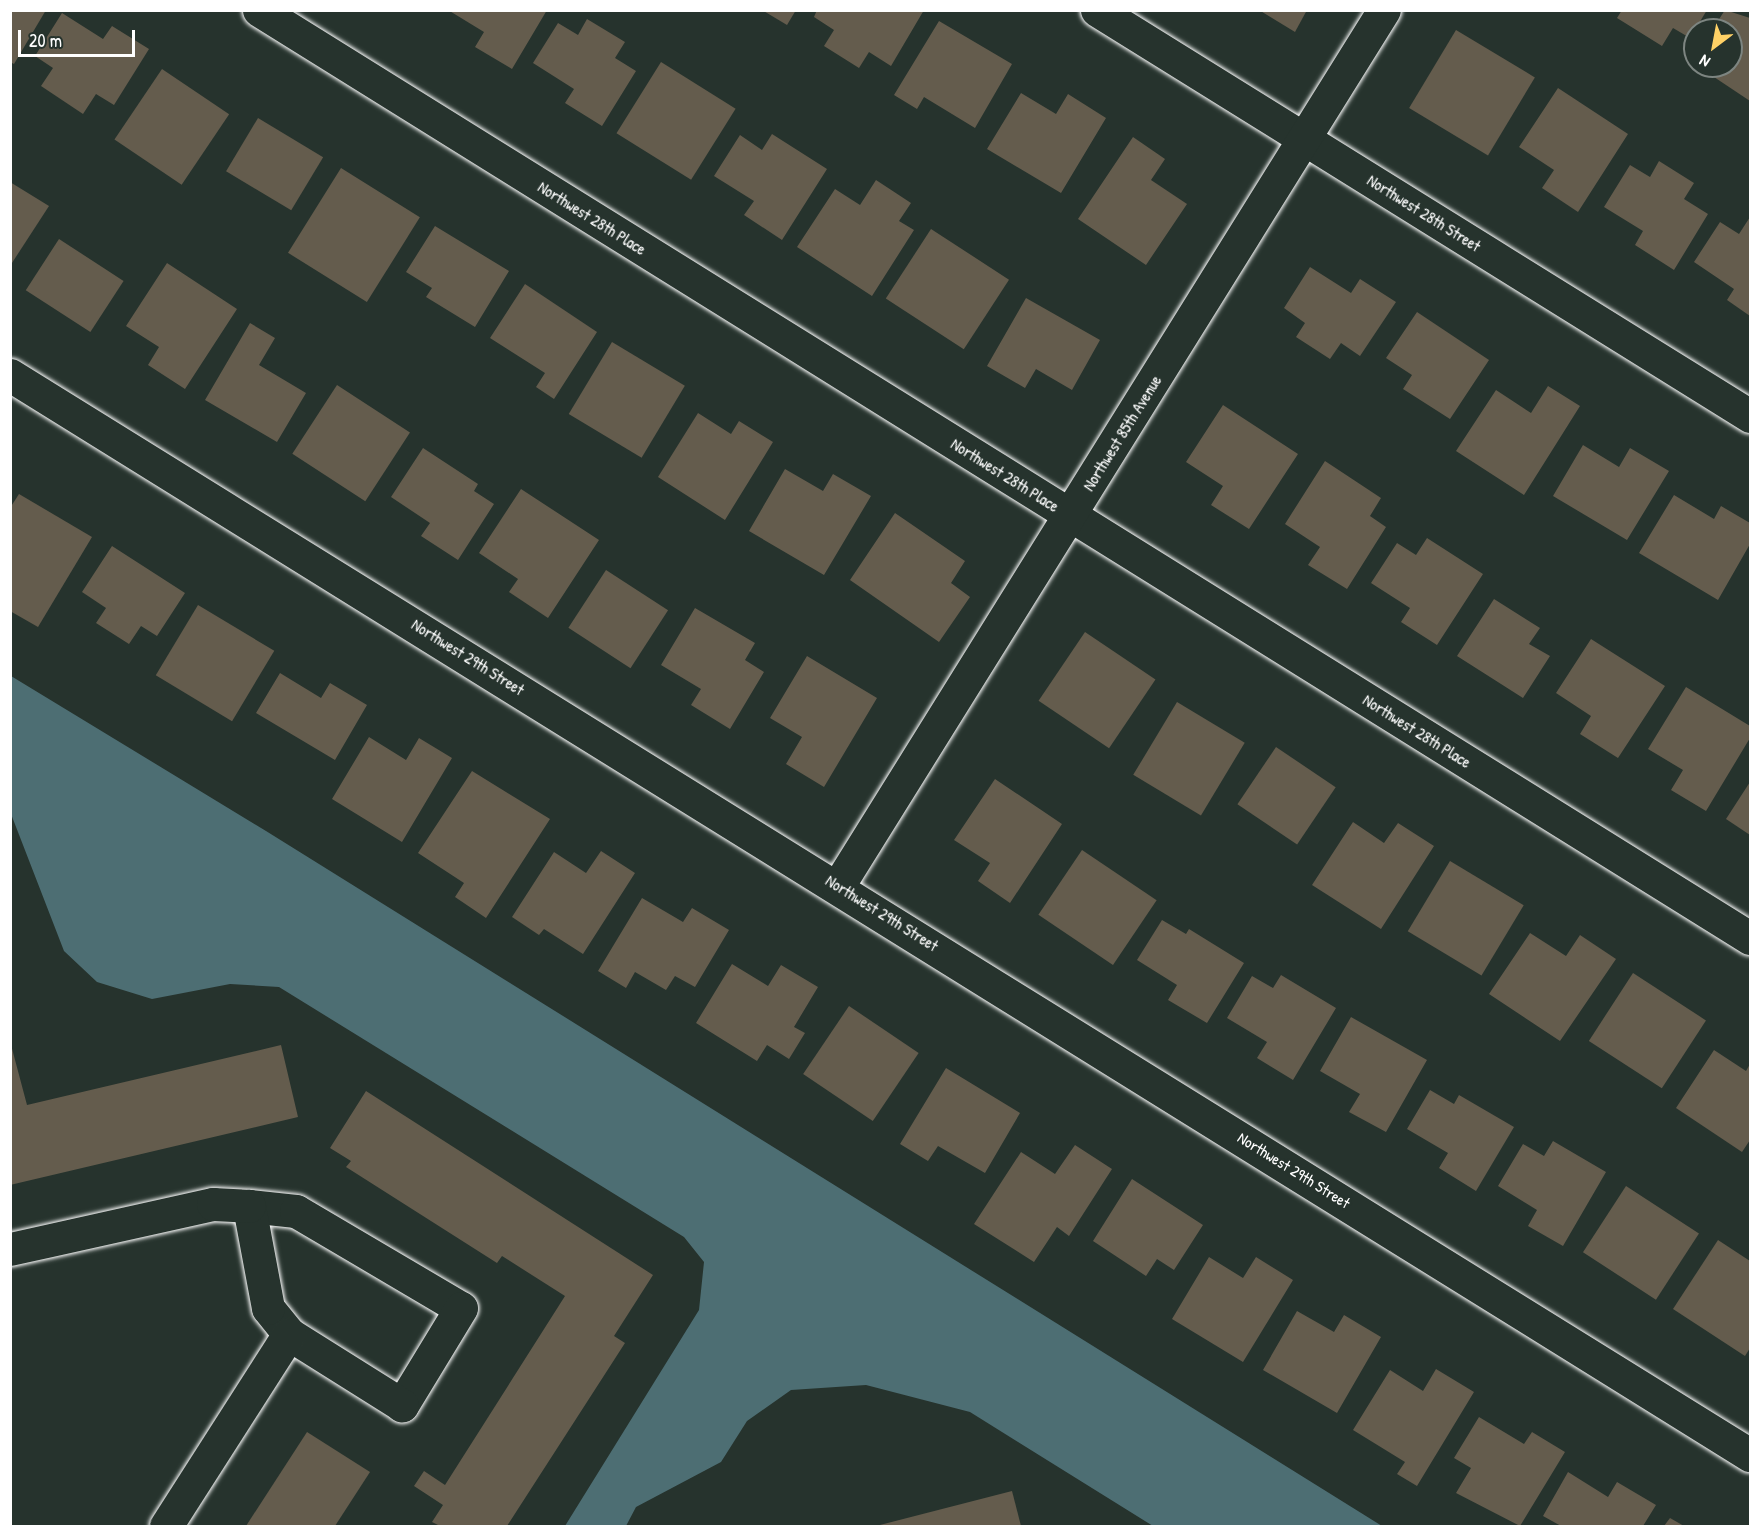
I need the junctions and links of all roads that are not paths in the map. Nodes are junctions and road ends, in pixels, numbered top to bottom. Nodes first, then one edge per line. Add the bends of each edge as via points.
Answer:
1 (259, 10) edge
2 (1097, 10) edge
3 (1384, 10) edge
4 (1305, 140) junction
5 (10, 375) edge
6 (1750, 416) edge
7 (1070, 516) junction
8 (838, 886) junction
9 (1750, 938) edge
10 (249, 1206) junction
11 (10, 1249) edge
12 (289, 1334) junction
13 (1750, 1455) edge
14 (166, 1527) edge

1 - 7 street, Northwest 28th Place
2 - 4 street, Northwest 28th Street
3 - 4 street, Northwest 85th Avenue
4 - 6 street, Northwest 28th Street
4 - 7 street, Northwest 85th Avenue
5 - 8 street, Northwest 29th Street
7 - 8 street, Northwest 85th Avenue
7 - 9 street, Northwest 28th Place
8 - 13 street, Northwest 29th Street
10 - 11 street via 213,1204
10 - 12 street via 268,1308
10 - 12 street via 296,1211 460,1308 402,1406
12 - 14 street

